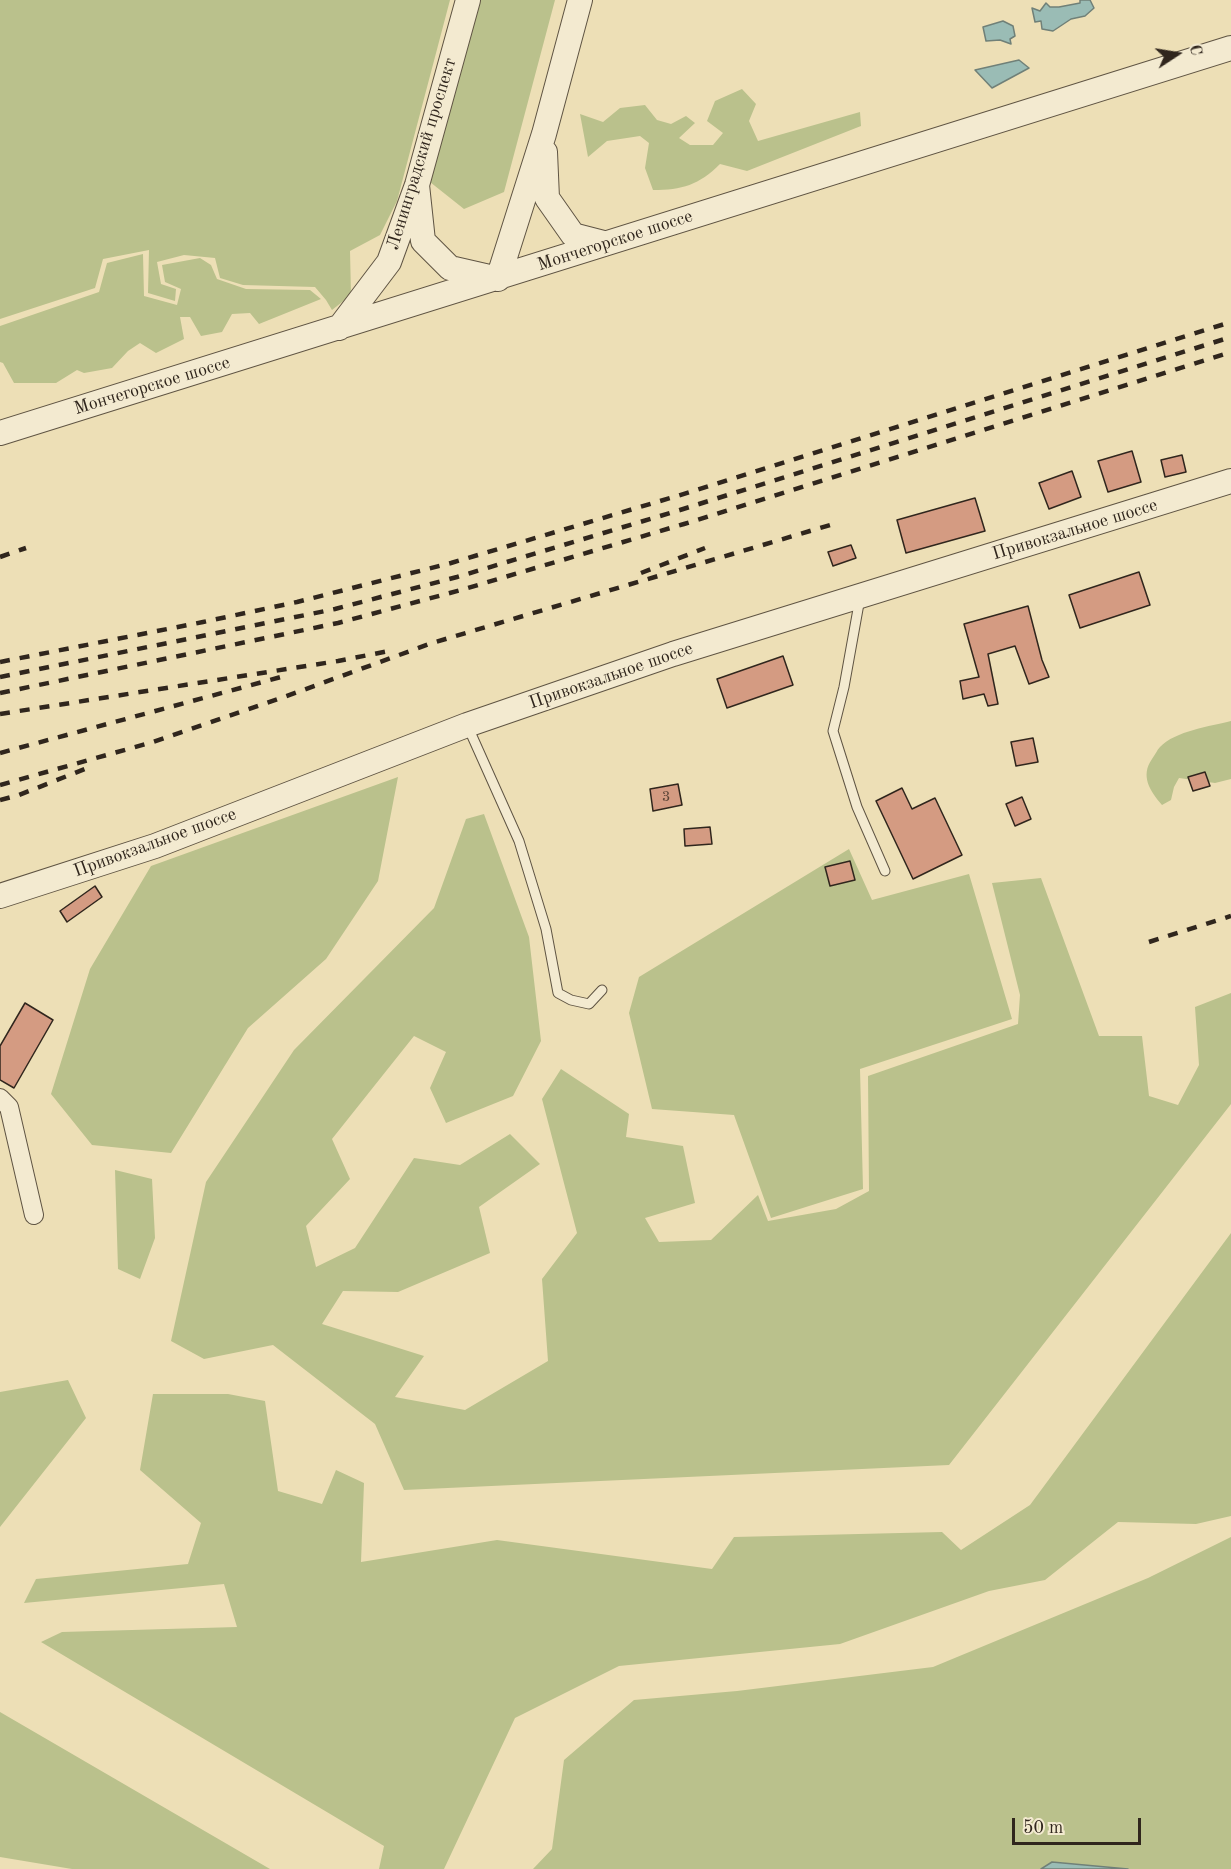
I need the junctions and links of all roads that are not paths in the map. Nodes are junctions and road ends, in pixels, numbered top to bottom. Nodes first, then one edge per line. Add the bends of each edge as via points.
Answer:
1 (468, 0) edge
2 (580, 0) edge
3 (1231, 48) edge
4 (544, 134) junction
5 (417, 185) junction
6 (604, 243) junction
7 (498, 279) junction
8 (339, 328) junction
9 (0, 433) edge
10 (1231, 480) edge
11 (861, 595) junction
12 (467, 724) junction
13 (885, 871) dead end
14 (0, 896) edge
15 (602, 990) dead end
16 (0, 1098) edge
17 (34, 1215) dead end

1 - 5 street, Ленинградский проспект
2 - 4 street
3 - 6 street, Мончегорское шоссе
4 - 6 street via 547,198 573,235
4 - 7 street
5 - 7 street via 423,242 450,268
5 - 8 street, Ленинградский проспект via 389,262
6 - 7 street, Мончегорское шоссе
7 - 8 street, Мончегорское шоссе
8 - 9 street, Мончегорское шоссе
10 - 11 street, Привокзальное шоссе
11 - 12 street, Привокзальное шоссе
11 - 13 lane via 833,731 857,807
12 - 14 street, Привокзальное шоссе via 156,846
12 - 15 lane via 519,841 546,929 558,993 589,1004
16 - 17 street via 9,1107

